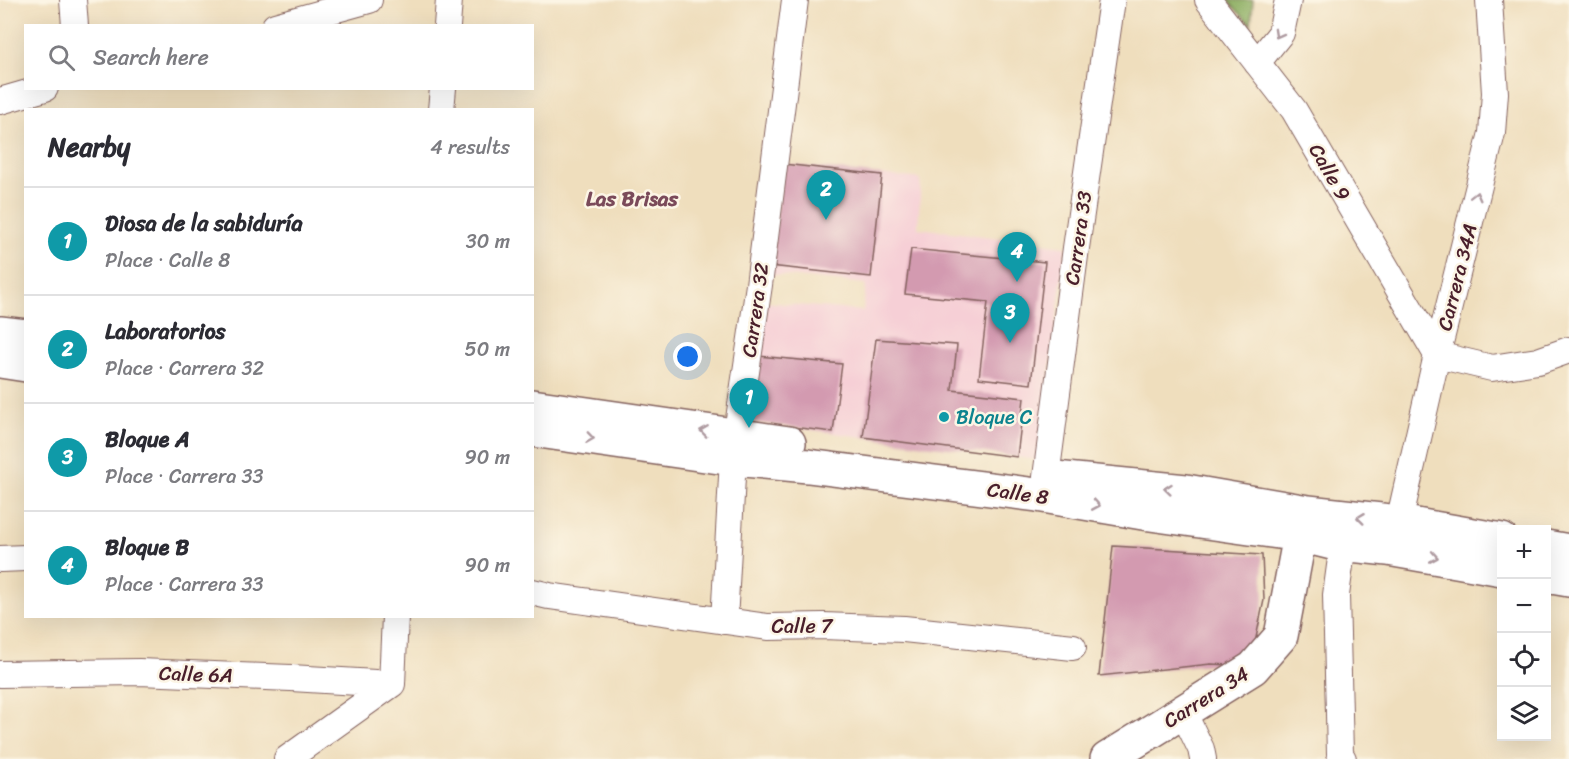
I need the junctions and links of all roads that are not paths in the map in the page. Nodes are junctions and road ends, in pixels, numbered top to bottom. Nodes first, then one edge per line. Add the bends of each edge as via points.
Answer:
1 (73, 0) edge
2 (369, 0) edge
3 (449, 0) edge
4 (795, 0) edge
5 (1112, 0) edge
6 (1208, 0) edge
7 (1288, 0) edge
8 (1490, 0) edge
9 (75, 24) edge
10 (281, 24) edge
11 (447, 24) edge
12 (1257, 63) junction
13 (38, 90) edge
14 (443, 90) edge
15 (0, 101) edge
16 (441, 108) edge
17 (0, 333) edge
18 (24, 336) edge
19 (1569, 350) edge
20 (1437, 355) junction
21 (0, 362) edge
22 (24, 365) edge
23 (534, 406) edge
24 (534, 430) edge
25 (735, 448) junction
26 (1046, 477) junction
27 (1304, 523) junction
28 (1394, 536) junction
29 (1497, 540) edge
30 (1343, 544) junction
31 (1551, 548) edge
32 (1569, 551) edge
33 (24, 558) edge
34 (0, 559) edge
35 (1497, 567) edge
36 (1551, 577) edge
37 (1569, 580) edge
38 (534, 592) edge
39 (395, 618) edge
40 (724, 621) junction
41 (1073, 647) dead end
42 (0, 674) edge
43 (392, 684) junction
44 (1183, 712) junction
45 (287, 759) edge
46 (1107, 759) edge
47 (1203, 759) edge
48 (1343, 759) edge

1 - 9 street
2 - 10 street
3 - 11 street
4 - 25 street, Carrera 32
5 - 26 street, Carrera 33
6 - 12 street, Calle 9
7 -> 12 street via 1281,33
20 -> 8 street, Carrera 34A via 1492,133 1495,93
12 - 20 street, Calle 9 via 1294,110
13 - 15 street
14 - 16 street
17 - 18 main road
19 - 20 street via 1538,361 1492,368
20 - 28 street, Carrera 34A
21 - 22 main road
25 -> 23 main road, Calle 8
24 -> 25 main road, Calle 8
25 - 26 main road, Calle 8
25 -> 27 main road, Calle 8 via 808,466 1037,495 1143,513
25 - 40 street, Carrera 32
27 -> 26 main road, Calle 8 via 1186,491
28 -> 27 main road, Calle 8
27 - 30 main road, Calle 8
27 - 44 main road, Carrera 34 via 1281,636 1252,668
28 - 29 main road, Calle 8
28 - 30 main road, Calle 8
28 -> 35 main road, Calle 8
30 - 48 street via 1336,595
31 - 32 main road
33 - 34 street
36 - 37 main road
38 - 40 street, Calle 7
39 - 43 street
40 - 41 street, Calle 7 via 768,627 904,629
42 - 43 street, Calle 6A via 139,672
43 - 45 street
44 - 46 main road, Carrera 34
44 - 47 street

